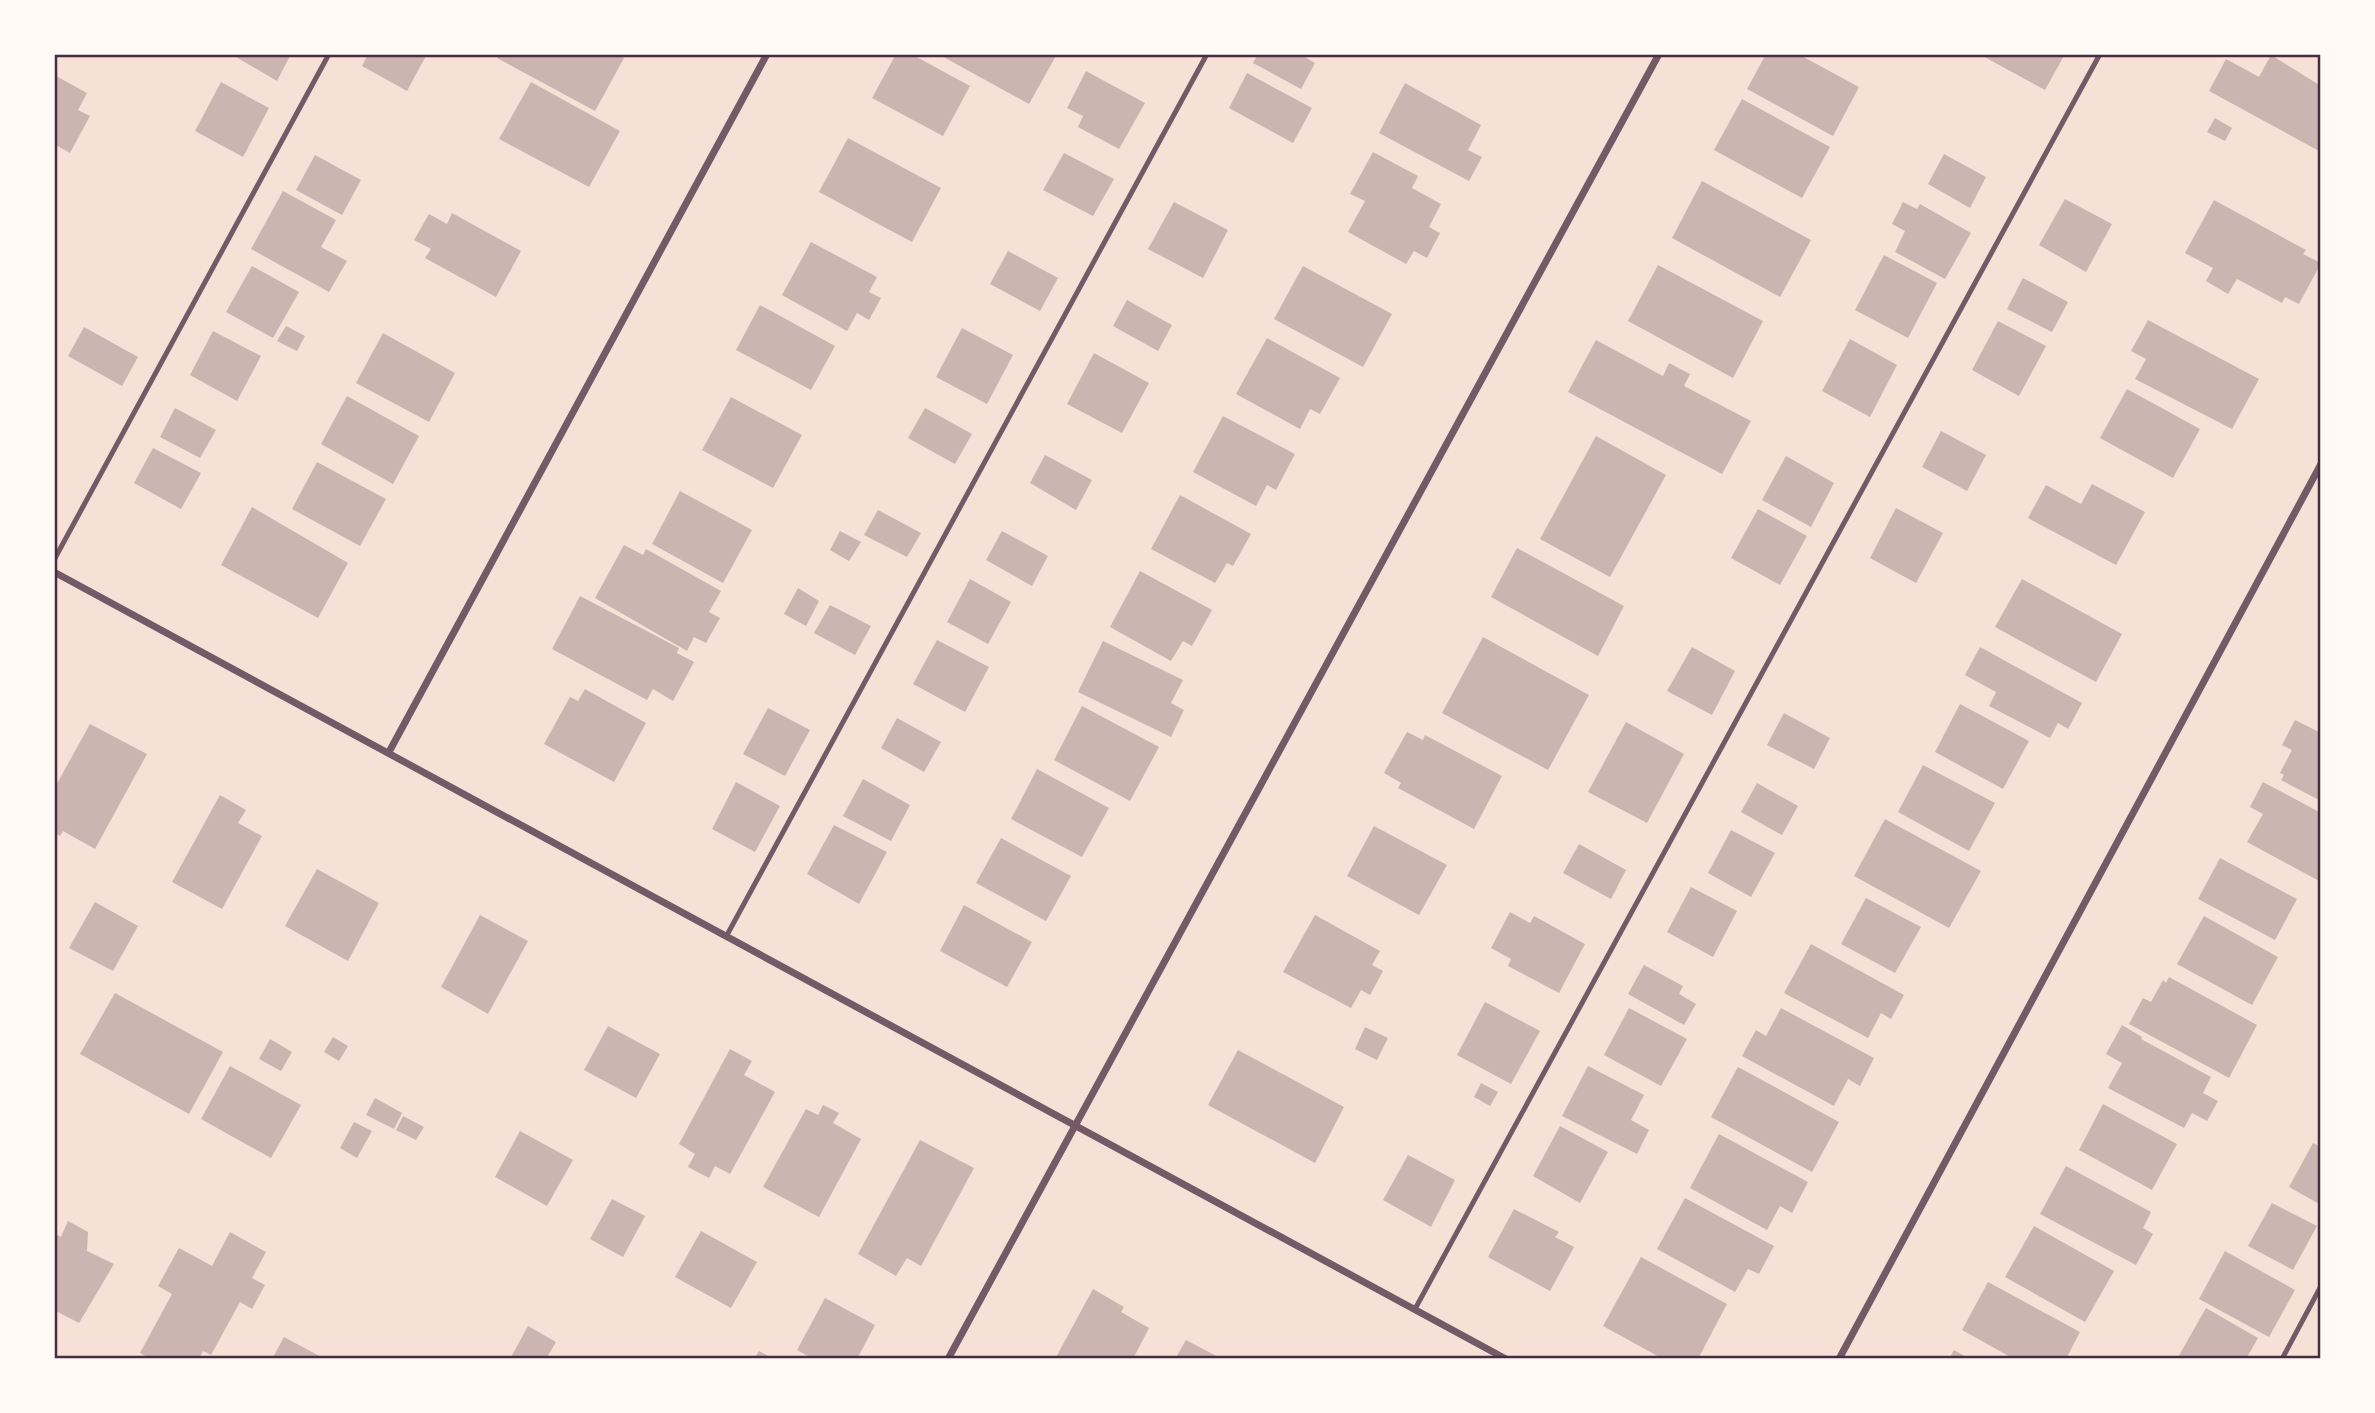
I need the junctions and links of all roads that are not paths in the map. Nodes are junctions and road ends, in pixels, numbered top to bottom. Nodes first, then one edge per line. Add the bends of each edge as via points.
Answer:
1 (329, 54) edge
2 (767, 54) edge
3 (1207, 54) edge
4 (1659, 54) edge
5 (2100, 54) edge
6 (2321, 464) edge
7 (54, 560) edge
8 (54, 572) edge
9 (389, 752) junction
10 (727, 935) junction
11 (1075, 1125) junction
12 (2321, 1286) edge
13 (1415, 1309) junction
14 (948, 1359) edge
15 (1506, 1359) edge
16 (1839, 1359) edge
17 (2282, 1359) edge

1 - 7 lane
2 - 9 street
3 - 10 lane
4 - 11 street
5 - 13 lane
6 - 16 street
8 - 9 street
9 - 10 street
10 - 11 street
11 - 13 street
11 - 14 street
12 - 17 lane
13 - 15 street

